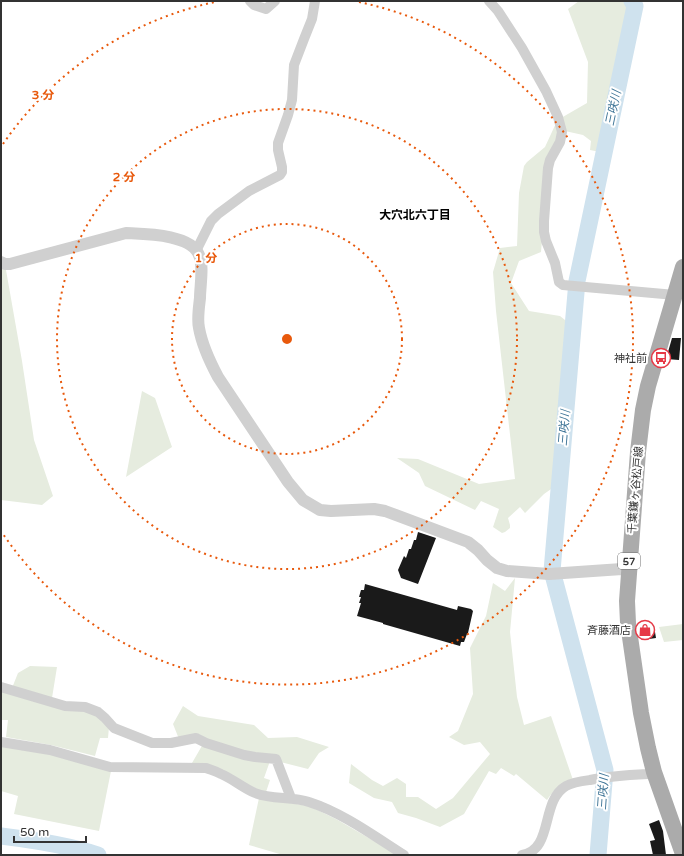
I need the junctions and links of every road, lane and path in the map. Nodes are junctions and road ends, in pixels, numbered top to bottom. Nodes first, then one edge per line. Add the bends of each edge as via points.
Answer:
1 (250, 1) edge
2 (275, 1) edge
3 (315, 1) edge
4 (489, 1) edge
5 (196, 249) junction
6 (1, 262) edge
7 (683, 267) edge
8 (675, 295) junction
9 (629, 570) junction
10 (1, 687) edge
11 (1, 742) edge
12 (654, 772) junction
13 (291, 798) junction
14 (683, 854) edge
15 (404, 855) edge
16 (522, 855) edge

1 - 2 street via 266,9
3 - 5 street via 312,19 294,65 292,100 278,142 282,172 249,191 218,214
4 - 8 street via 522,48 546,91 562,132 548,168 544,221 546,241 559,282 563,285
5 - 6 street via 173,238 126,234 10,264
5 - 9 street via 201,267 199,327 202,343 218,377 288,482 303,500 320,510 385,511 468,542 497,568 507,571 549,574
7 - 8 main road, 千葉鎌ヶ谷松戸線 / 57
8 - 9 main road, 千葉鎌ヶ谷松戸線 / 57 via 643,410
9 - 12 main road, 千葉鎌ヶ谷松戸線 / 57 via 628,623 641,713
10 - 13 street via 65,706 85,707 98,712 114,728 152,743 171,743 196,738 244,755 276,759
11 - 13 street via 50,750 110,767 206,768 257,794
12 - 14 main road, 千葉鎌ヶ谷松戸線 / 57
12 - 16 street via 604,777 576,782 565,787 555,795 541,842 532,852
13 - 15 street via 336,813

